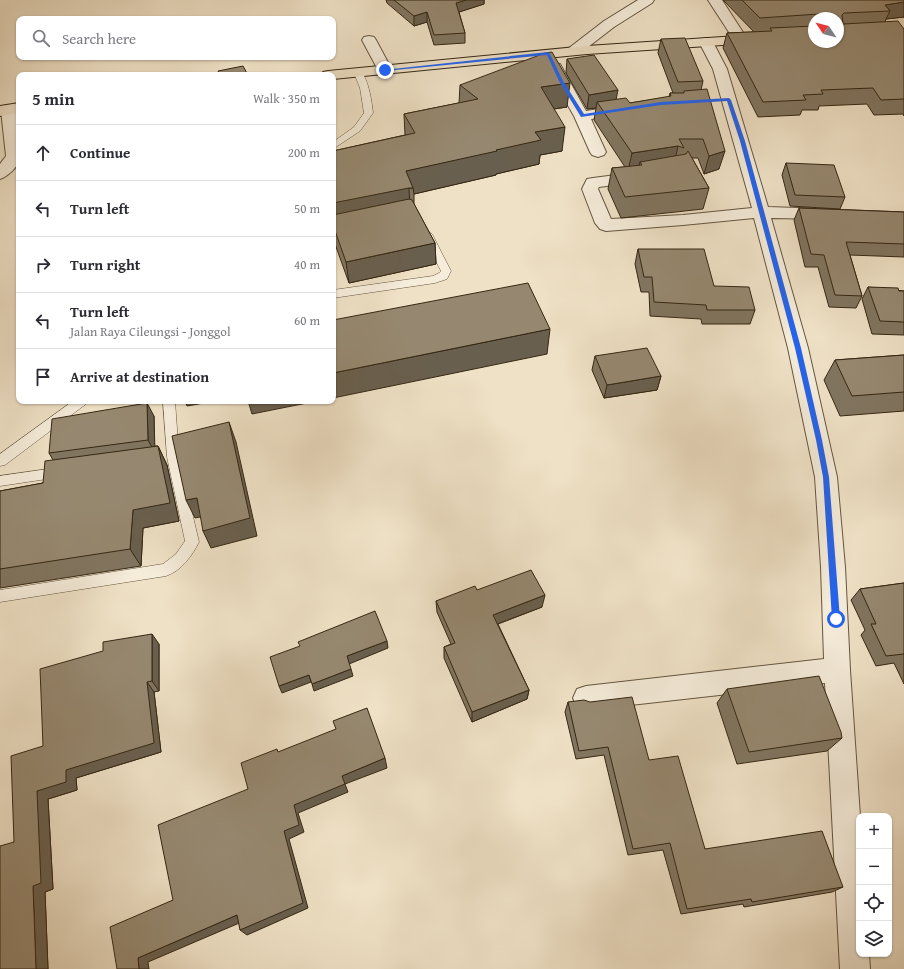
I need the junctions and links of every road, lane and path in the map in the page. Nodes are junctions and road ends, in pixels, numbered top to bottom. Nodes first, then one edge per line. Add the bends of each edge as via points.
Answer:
1 (647, 0) edge
2 (715, 0) edge
3 (808, 35) edge
4 (369, 40) dead end
5 (741, 40) junction
6 (706, 42) junction
7 (574, 51) junction
8 (548, 54) junction
9 (385, 70) junction
10 (358, 72) junction
11 (336, 74) edge
12 (639, 108) edge
13 (9, 110) edge
14 (582, 116) junction
15 (336, 144) edge
16 (598, 152) dead end
17 (0, 174) edge
18 (652, 175) edge
19 (762, 212) junction
20 (841, 215) edge
21 (424, 228) edge
22 (336, 294) edge
23 (78, 404) edge
24 (169, 404) edge
25 (173, 456) junction
26 (157, 459) edge
27 (0, 461) edge
28 (71, 471) edge
29 (0, 481) edge
30 (0, 596) edge
31 (837, 670) junction
32 (586, 698) dead end
33 (855, 969) edge

1 - 7 street
2 - 5 street
3 - 5 main road
4 - 9 street
5 - 6 main road
6 - 7 main road
6 - 19 street via 720,69 722,100 738,123
7 - 8 main road
8 - 9 main road
8 - 14 street
9 - 10 main road
10 - 11 main road
10 - 15 lane via 369,113 357,129
12 - 14 street
13 - 17 street via 13,149
14 - 16 street
18 - 19 street via 593,183 590,186 606,226
19 - 20 street
19 - 31 street via 798,348 826,477
21 - 22 lane via 446,271 443,276
23 - 27 lane
24 - 25 lane
25 - 26 lane
25 - 30 lane via 192,542 181,558 166,570
28 - 29 lane
31 - 32 street
31 - 33 street

